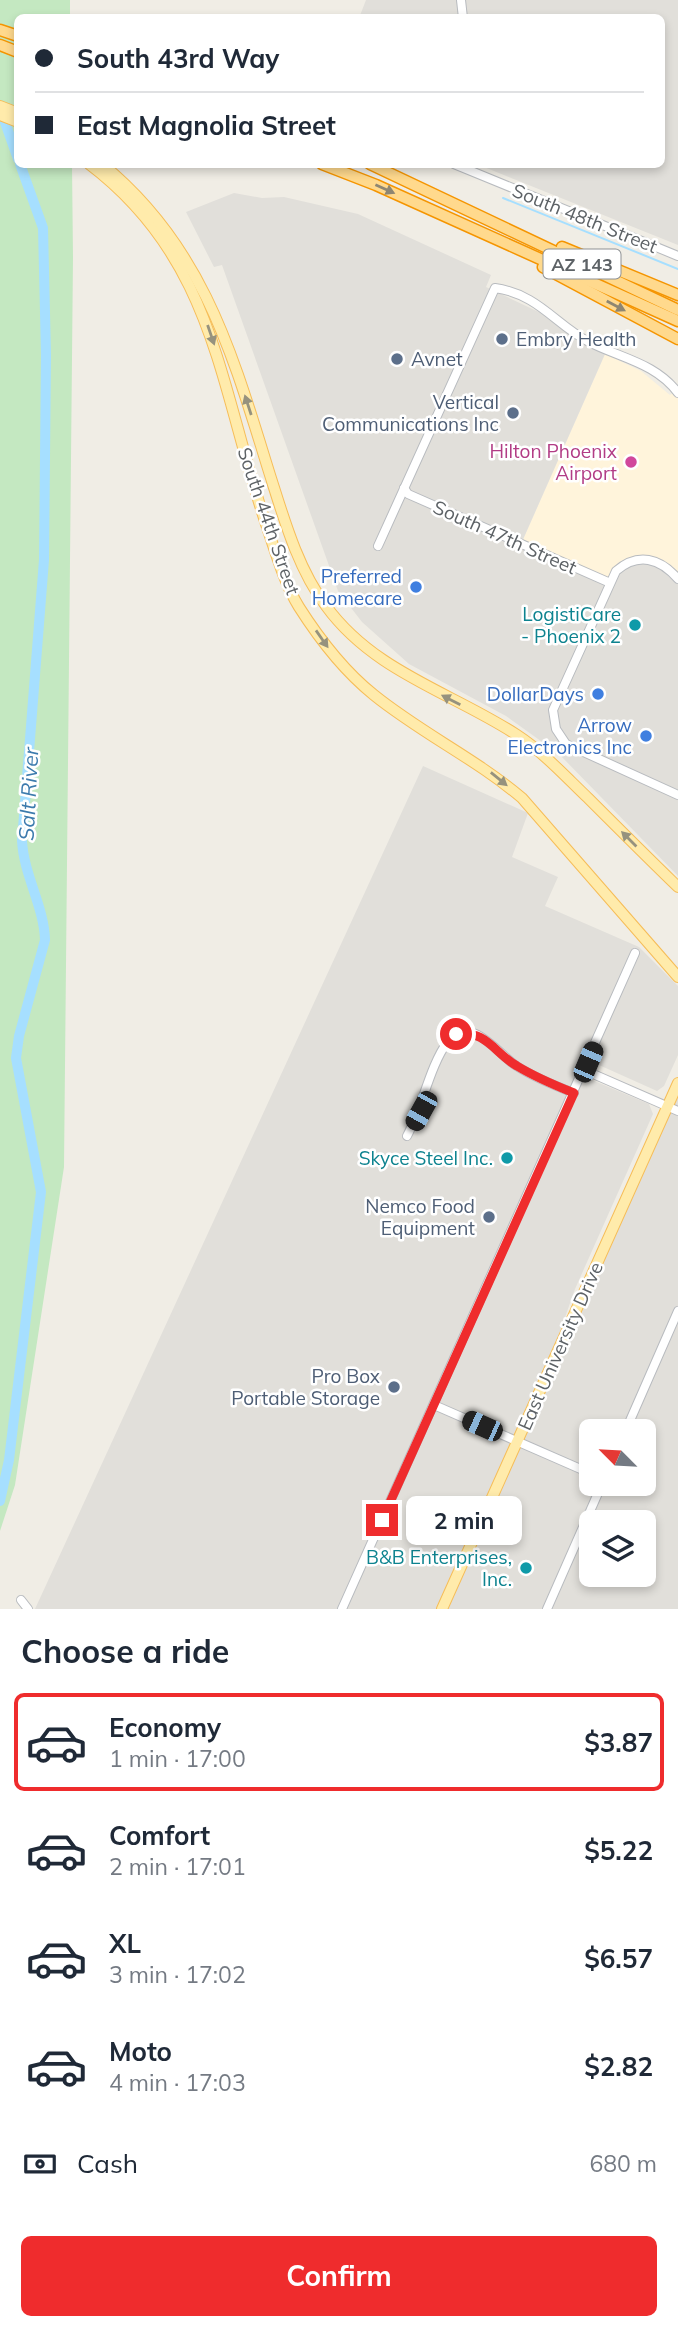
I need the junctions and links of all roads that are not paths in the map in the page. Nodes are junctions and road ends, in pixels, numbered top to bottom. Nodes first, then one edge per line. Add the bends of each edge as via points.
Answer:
1 (97, 168) edge
2 (105, 168) edge
3 (332, 168) edge
4 (379, 168) edge
5 (464, 168) edge
6 (110, 175) junction
7 (487, 218) junction
8 (491, 238) junction
9 (678, 256) edge
10 (678, 295) edge
11 (678, 310) edge
12 (678, 321) edge
13 (678, 339) edge
14 (678, 393) edge
15 (404, 488) junction
16 (379, 546) dead end
17 (678, 579) edge
18 (608, 582) junction
19 (678, 796) edge
20 (678, 887) edge
21 (635, 954) dead end
22 (677, 973) edge
23 (584, 1070) junction
24 (678, 1083) edge
25 (574, 1093) junction
26 (667, 1106) junction
27 (678, 1111) edge
28 (407, 1136) dead end
29 (678, 1311) edge
30 (434, 1405) junction
31 (631, 1419) edge
32 (517, 1441) junction
33 (579, 1468) edge
34 (597, 1496) edge
35 (21, 1600) dead end
36 (28, 1609) edge
37 (342, 1609) edge
38 (442, 1609) edge
39 (547, 1609) edge

1 - 6 main road, South 44th Street
2 - 6 main road, South 44th Street
3 -> 8 highway, AZ 143
4 - 7 highway, AZ 143
5 - 9 street, South 48th Street
20 -> 6 main road, South 44th Street via 528,743 397,671 354,638 325,605 283,516 216,315 174,239 153,212
6 -> 22 main road, South 44th Street via 156,230 198,300 274,548 297,604 327,647 374,695 494,774 522,799
7 - 10 highway
7 - 11 highway, AZ 143
8 - 12 highway, AZ 143
8 -> 13 highway
14 - 15 street via 664,376 590,342 546,308 495,288
15 - 16 street
15 - 18 street, South 47th Street via 408,494
17 - 18 street via 660,563 647,559 626,562
18 - 19 street via 554,704 556,729 575,750
21 - 23 street
23 - 25 street
23 - 26 street
24 - 26 main road, East University Drive
25 - 28 street via 513,1064 489,1040 469,1032 456,1034 431,1074 421,1111
25 - 30 street
26 - 27 street
26 - 32 main road, East University Drive
29 - 31 street
30 - 32 street
30 - 37 street
32 - 33 street
32 - 38 main road, East University Drive
34 - 39 street
35 - 36 street

